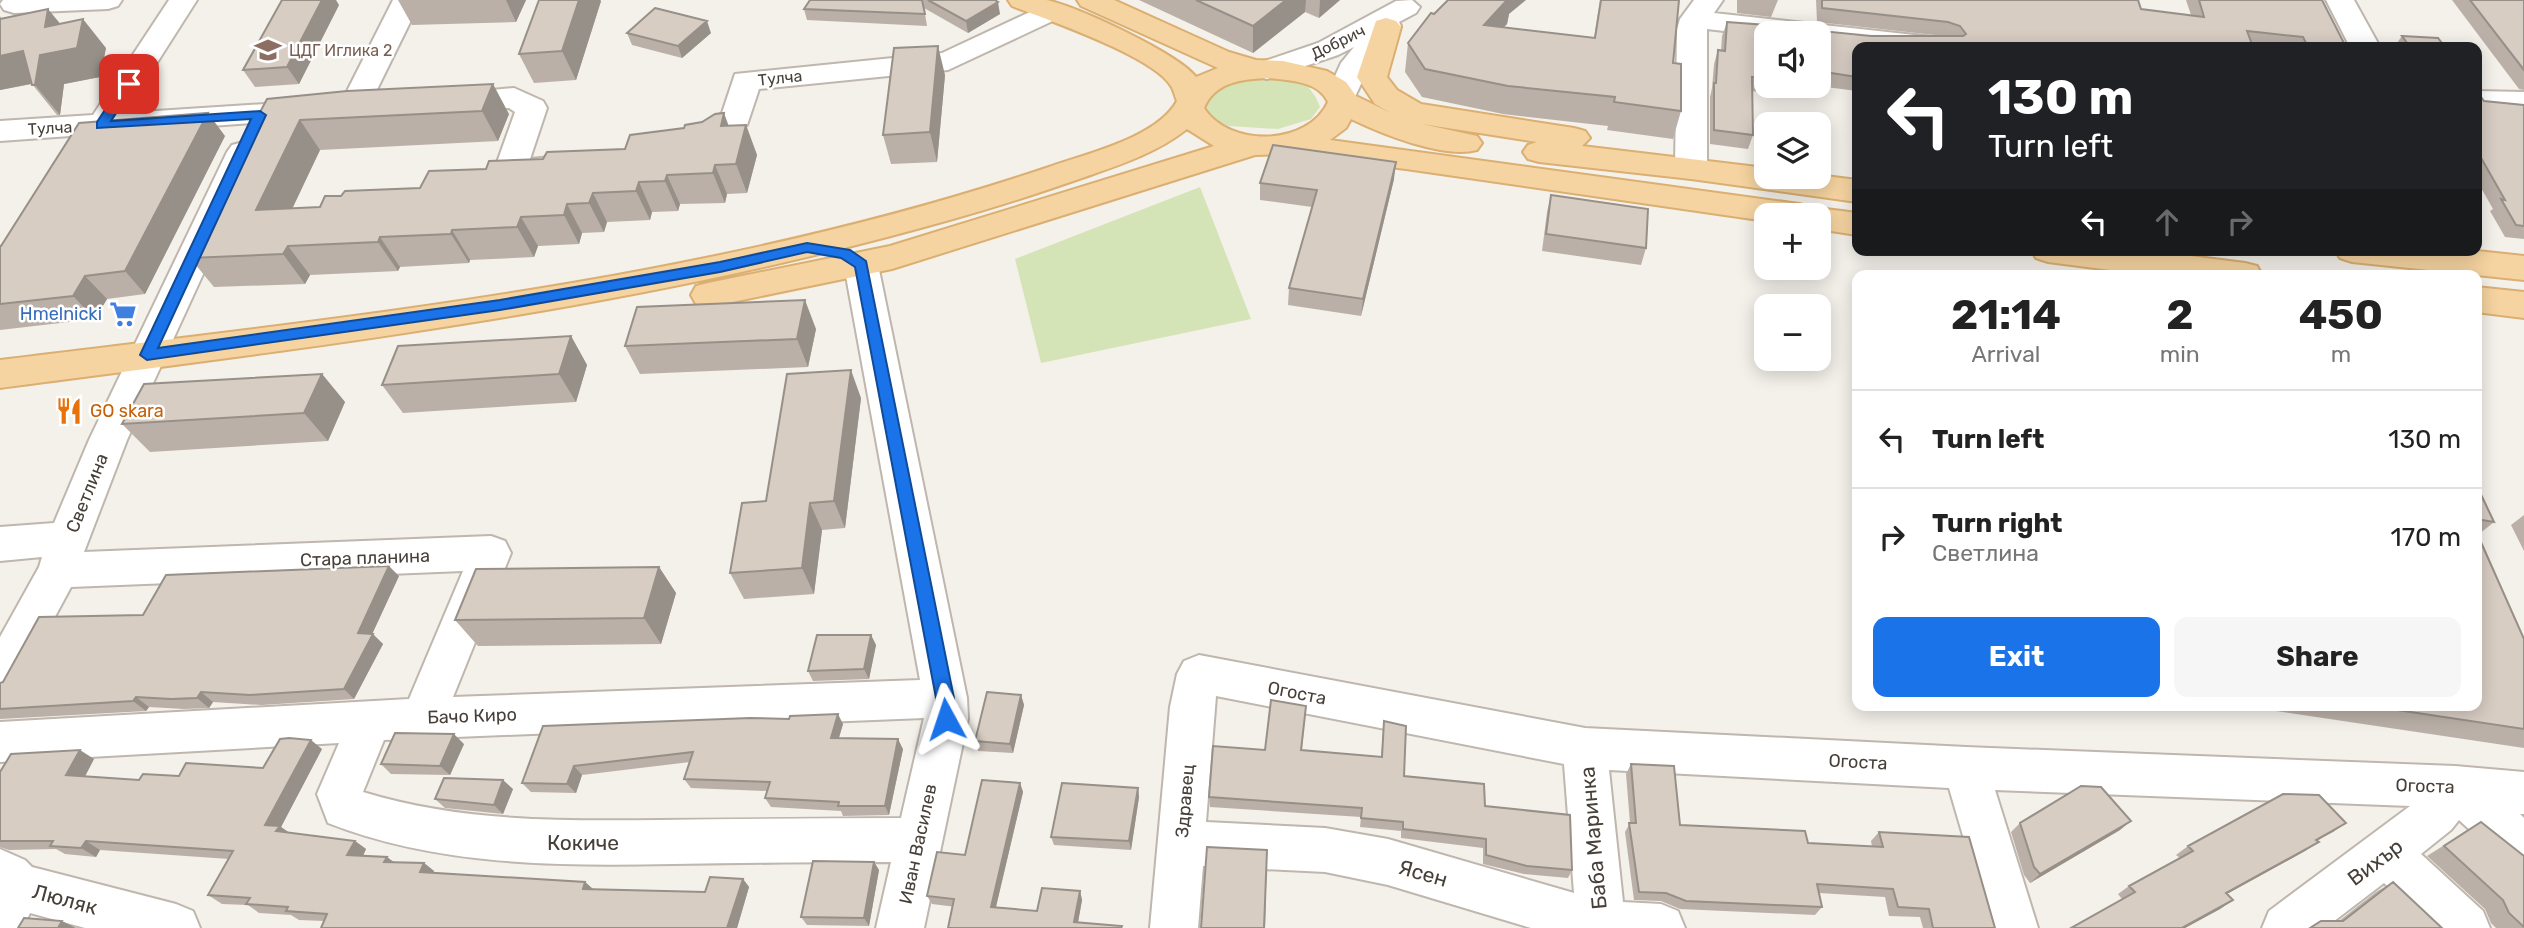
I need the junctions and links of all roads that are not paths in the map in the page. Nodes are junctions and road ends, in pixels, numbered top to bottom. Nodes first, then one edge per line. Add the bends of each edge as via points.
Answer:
1 (108, 0) edge
2 (183, 0) edge
3 (407, 0) edge
4 (1091, 0) edge
5 (2340, 0) edge
6 (13, 4) edge
7 (1035, 6) edge
8 (1701, 9) edge
9 (1402, 11) edge
10 (1910, 42) edge
11 (2362, 42) edge
12 (1261, 70) junction
13 (1342, 99) junction
14 (2482, 101) edge
15 (2524, 102) edge
16 (420, 104) edge
17 (1190, 104) junction
18 (260, 115) junction
19 (102, 125) junction
20 (0, 131) edge
21 (1266, 145) junction
22 (650, 149) edge
23 (578, 165) edge
24 (1691, 168) junction
25 (1852, 190) edge
26 (968, 204) junction
27 (1754, 209) edge
28 (1831, 220) edge
29 (1852, 222) edge
30 (807, 248) junction
31 (2137, 256) edge
32 (2462, 256) edge
33 (2480, 257) edge
34 (861, 265) junction
35 (2524, 268) edge
36 (2217, 270) edge
37 (2482, 300) edge
38 (2524, 304) edge
39 (141, 368) junction
40 (0, 374) edge
41 (0, 400) edge
42 (0, 544) edge
43 (64, 554) junction
44 (1199, 674) joint
45 (0, 678) edge
46 (945, 698) junction
47 (422, 718) junction
48 (370, 721) junction
49 (0, 742) edge
50 (1584, 748) junction
51 (1966, 768) junction
52 (2455, 787) junction
53 (2524, 793) edge
54 (919, 840) junction
55 (1181, 843) junction
56 (2524, 848) edge
57 (2387, 854) junction
58 (6, 894) edge
59 (2299, 925) edge
60 (1601, 926) edge
61 (176, 928) edge
62 (900, 928) edge
63 (1174, 928) edge
64 (1661, 928) edge
65 (2014, 928) edge
66 (2466, 928) edge

1 - 6 street
2 - 19 street
3 - 18 street, Тулча via 367,108
4 - 12 main road via 1219,58
5 - 11 street
7 - 17 main road via 1164,64 1183,79
7 - 22 street, Тулча via 948,61 746,81 736,118 702,142
8 - 10 street
8 - 24 street
9 - 12 street, Добрич via 1328,49
9 - 13 street, Добрич via 1356,62
9 - 24 main road via 1372,77 1377,88 1398,106 1432,117 1568,137
12 - 13 main road via 1319,78
12 - 17 main road via 1236,72 1211,82
13 - 21 main road via 1335,123 1324,131 1305,140
13 - 24 main road via 1373,119 1458,142
14 - 15 street
16 - 23 street via 514,98 532,108 510,171
17 - 21 main road via 1197,125 1208,133
17 - 26 main road via 1136,148
18 - 19 street, Тулча
18 - 39 street, Светлина
19 - 20 street, Тулча
21 - 27 main road via 1406,159
21 - 34 main road
24 - 25 main road
26 - 30 main road
26 - 34 main road via 888,243
28 - 29 main road
30 - 34 main road via 845,254
30 - 39 main road
31 - 36 main road
32 - 33 main road
33 - 35 main road
34 - 39 main road via 632,308
34 - 46 street, Иван Василев
37 - 38 main road
39 - 40 main road
39 - 41 main road
39 - 43 street, Светлина
42 - 43 street
43 - 45 street, Светлина
43 - 47 street, Стара планина via 491,553
44 - 50 street, Огоста
44 - 55 street, Здравец
46 - 47 street, Бачо Киро
46 - 54 street, Иван Василев via 946,719
47 - 48 street, Бачо Киро
48 - 49 street, Бачо Киро
48 - 54 street, Кокиче via 340,794 344,808 374,819 479,839
50 - 51 street, Огоста
50 - 60 street, Баба Маринка
51 - 52 street, Огоста
51 - 65 street
52 - 53 street, Огоста
52 - 56 street
52 - 57 street, Вихър via 2435,815
54 - 62 street, Иван Василев
55 - 60 street, Ясен via 1325,850 1388,862
55 - 63 street, Здравец
57 - 59 street, Вихър
57 - 66 street
58 - 61 street, Люляк
60 - 64 street, Ясен

